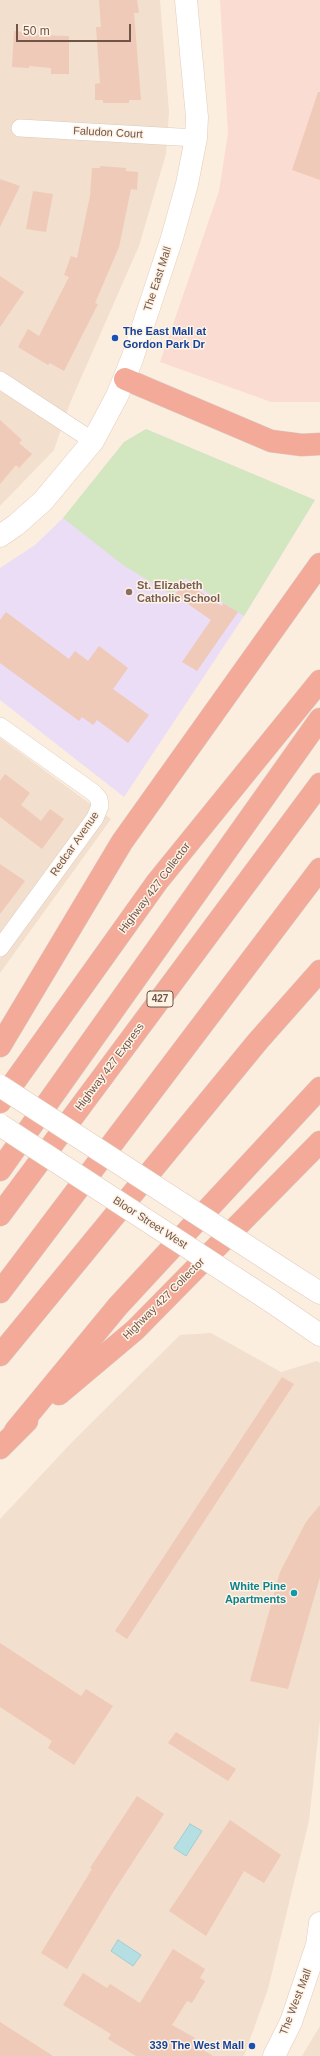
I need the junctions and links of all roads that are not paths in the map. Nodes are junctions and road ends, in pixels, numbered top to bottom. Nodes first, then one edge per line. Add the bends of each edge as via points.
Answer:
1 (186, 0) edge
2 (20, 128) dead end
3 (196, 138) junction
4 (125, 379) junction
5 (0, 380) edge
6 (92, 441) junction
7 (320, 444) edge
8 (0, 536) edge
9 (320, 564) edge
10 (320, 681) edge
11 (320, 719) edge
12 (0, 726) edge
13 (320, 784) edge
14 (320, 869) edge
15 (0, 948) edge
16 (320, 971) edge
17 (0, 1046) edge
18 (0, 1086) edge
19 (320, 1088) edge
20 (0, 1102) edge
21 (0, 1125) edge
22 (320, 1142) edge
23 (0, 1170) edge
24 (0, 1215) edge
25 (0, 1292) edge
26 (320, 1293) edge
27 (320, 1335) edge
28 (0, 1355) edge
29 (15, 1431) junction
30 (0, 1448) edge
31 (320, 1923) edge
32 (274, 2056) edge

1 - 3 main road, The East Mall via 197,117
2 - 3 street, Faludon Court
3 - 4 main road, The East Mall via 172,238
4 - 6 main road, The East Mall
4 - 7 highway via 271,441 302,445
5 - 6 street
6 - 8 main road, The East Mall via 43,501
9 - 17 highway via 122,842
10 - 20 highway, Highway 427 Collector via 157,882
11 - 23 highway
12 - 15 street, Redcar Avenue via 94,793 99,799 100,806 95,818
13 - 24 highway, Highway 427 Express / 427
14 - 25 highway
16 - 28 highway via 258,1041
18 - 26 main road, bridge
19 - 29 highway via 118,1306
21 - 27 main road, Bloor Street West, bridge
22 - 29 highway, Highway 427 Collector via 135,1330
29 - 30 highway, Highway 427 Collector
31 - 32 main road, The West Mall via 317,1945 291,2022

